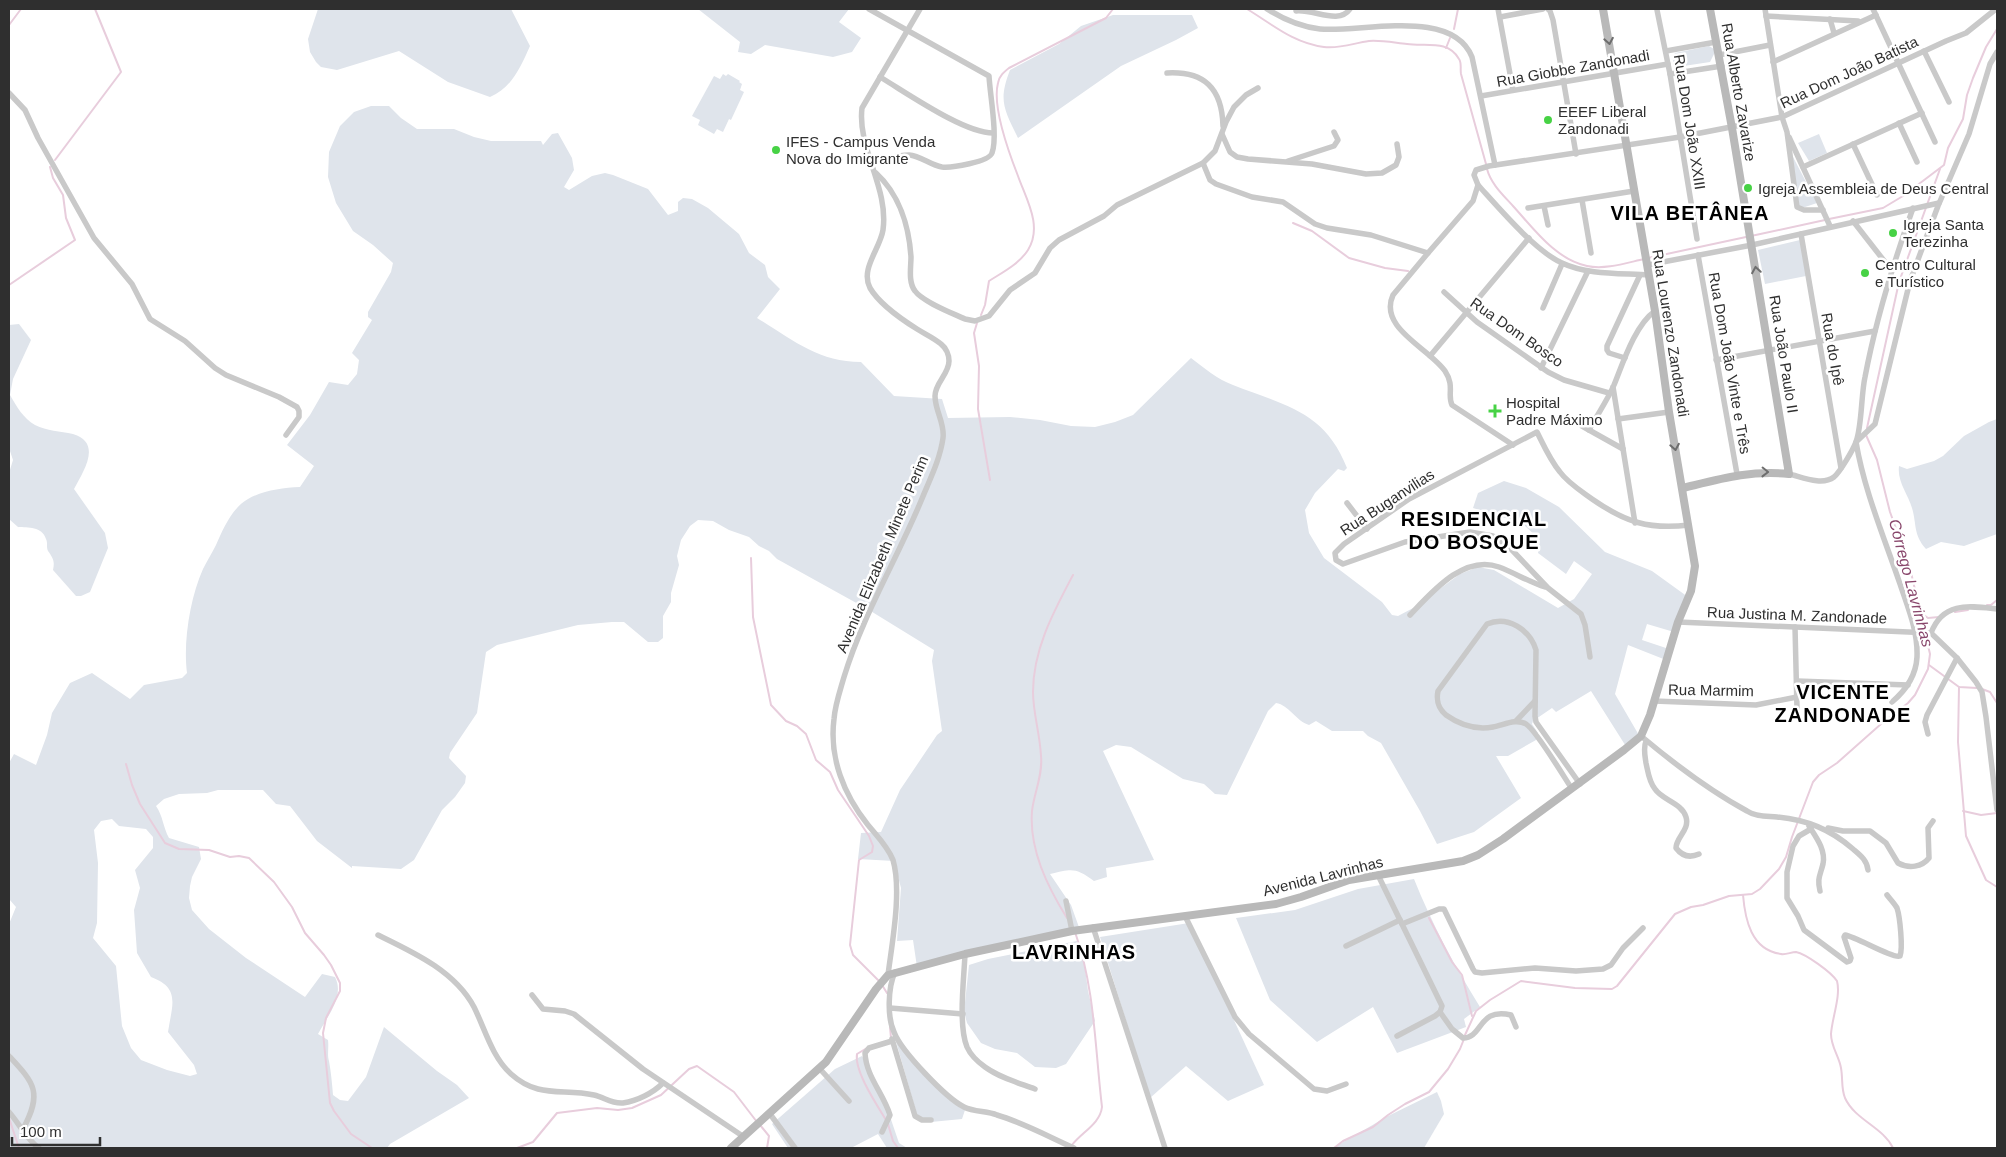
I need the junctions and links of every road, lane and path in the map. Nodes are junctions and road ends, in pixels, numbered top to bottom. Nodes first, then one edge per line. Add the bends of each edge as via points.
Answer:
1 (869, 9) edge
2 (920, 9) edge
3 (1267, 9) edge
4 (1350, 9) edge
5 (1498, 9) edge
6 (1542, 9) edge
7 (1548, 9) edge
8 (1603, 9) edge
9 (1710, 9) edge
10 (1996, 9) edge
11 (1296, 10) edge
12 (1658, 10) dead end
13 (1765, 12) edge
14 (1875, 12) edge
15 (1500, 17) junction
16 (1830, 19) junction
17 (1861, 21) junction
18 (1293, 23) junction
19 (907, 30) junction
20 (1834, 33) junction
21 (1716, 42) junction
22 (1770, 45) junction
23 (1666, 51) junction
24 (1924, 51) junction
25 (1997, 52) edge
26 (1719, 55) junction
27 (1773, 62) junction
28 (1899, 63) junction
29 (1668, 64) junction
30 (1722, 66) junction
31 (1166, 73) dead end
32 (1615, 74) junction
33 (1670, 74) junction
34 (880, 77) junction
35 (1563, 82) junction
36 (1258, 88) dead end
37 (1513, 90) junction
38 (9, 93) edge
39 (1481, 96) junction
40 (1949, 102) dead end
41 (1922, 113) junction
42 (1782, 117) junction
43 (1898, 123) junction
44 (1732, 128) junction
45 (1222, 132) junction
46 (1334, 132) dead end
47 (1787, 132) junction
48 (993, 133) junction
49 (1680, 137) junction
50 (1935, 142) dead end
51 (1398, 144) dead end
52 (1853, 144) junction
53 (1626, 145) junction
54 (1576, 154) junction
55 (872, 162) junction
56 (1917, 162) dead end
57 (1203, 163) junction
58 (1281, 163) junction
59 (1492, 166) junction
60 (1803, 167) junction
61 (874, 171) junction
62 (1478, 185) junction
63 (1634, 191) junction
64 (1877, 195) dead end
65 (1582, 200) junction
66 (1936, 203) junction
67 (1544, 206) junction
68 (1528, 208) dead end
69 (1913, 208) junction
70 (1824, 213) junction
71 (1853, 221) junction
72 (1829, 224) junction
73 (1548, 225) dead end
74 (1801, 234) junction
75 (1529, 238) junction
76 (1697, 239) dead end
77 (1751, 242) junction
78 (1428, 252) junction
79 (1591, 253) dead end
80 (1698, 255) junction
81 (1646, 263) junction
82 (1562, 264) junction
83 (1588, 270) junction
84 (1892, 271) junction
85 (1645, 275) junction
86 (1444, 292) dead end
87 (1542, 308) dead end
88 (1655, 311) junction
89 (1466, 313) junction
90 (1875, 331) junction
91 (1819, 340) junction
92 (1769, 350) junction
93 (1430, 356) junction
94 (1625, 358) junction
95 (1716, 360) junction
96 (1541, 368) junction
97 (1611, 390) junction
98 (1669, 412) junction
99 (1618, 420) junction
100 (1582, 426) dead end
101 (1589, 430) junction
102 (286, 435) dead end
103 (1856, 442) junction
104 (1513, 445) junction
105 (1623, 449) junction
106 (1841, 468) junction
107 (1737, 474) junction
108 (1789, 474) junction
109 (1683, 488) junction
110 (1347, 503) dead end
111 (1635, 523) junction
112 (1689, 525) junction
113 (1367, 529) junction
114 (1548, 588) junction
115 (1997, 609) edge
116 (1410, 615) dead end
117 (1678, 622) junction
118 (1795, 627) junction
119 (1919, 632) junction
120 (1930, 633) junction
121 (1590, 657) dead end
122 (1958, 658) junction
123 (1797, 681) junction
124 (1908, 685) junction
125 (1797, 697) junction
126 (1535, 700) junction
127 (1654, 701) junction
128 (1892, 702) dead end
129 (1797, 709) dead end
130 (1516, 721) junction
131 (1928, 734) dead end
132 (1644, 738) junction
133 (1580, 784) junction
134 (1572, 789) junction
135 (1997, 810) edge
136 (1933, 821) dead end
137 (1807, 822) junction
138 (1824, 828) junction
139 (1811, 829) junction
140 (1699, 854) dead end
141 (1868, 870) dead end
142 (1378, 875) junction
143 (1820, 891) dead end
144 (1887, 895) dead end
145 (1066, 901) dead end
146 (1185, 916) junction
147 (1401, 922) junction
148 (1093, 928) junction
149 (1643, 928) dead end
150 (1072, 931) junction
151 (378, 935) dead end
152 (1346, 946) dead end
153 (966, 954) junction
154 (892, 974) junction
155 (532, 995) dead end
156 (890, 1008) junction
157 (1440, 1012) junction
158 (963, 1014) junction
159 (1516, 1026) dead end
160 (894, 1033) junction
161 (1396, 1036) dead end
162 (892, 1041) junction
163 (9, 1056) edge
164 (820, 1069) junction
165 (663, 1082) junction
166 (1346, 1084) dead end
167 (1036, 1089) dead end
168 (849, 1101) dead end
169 (9, 1112) edge
170 (770, 1114) junction
171 (931, 1120) dead end
172 (23, 1129) junction
173 (882, 1132) dead end
174 (744, 1137) junction
175 (39, 1148) edge
176 (731, 1148) edge
177 (795, 1148) edge
178 (1074, 1148) edge
179 (1165, 1148) edge

1 - 19 street
2 - 19 street, Avenida Elizabeth Minete Perim
3 - 18 street
4 - 11 street via 1339,17
5 - 15 street
6 - 15 street
7 - 35 street via 1553,20
8 -> 32 street, Rua Lourenzo Zandonadi
9 - 21 street, Rua Alberto Zavarize
10 - 24 street, Rua Dom João Batista via 1966,33
11 - 18 street
12 - 23 street, Rua Dom João XXIII
13 - 16 street
13 - 22 street
14 - 17 street
14 - 28 street
15 - 37 street
16 - 17 street
16 - 20 street
17 - 20 street
18 - 39 street via 1327,29 1404,26 1448,32 1463,41 1468,49
19 - 34 street, Avenida Elizabeth Minete Perim
19 - 48 street via 989,76
20 - 27 street
21 - 23 street
21 - 26 street, Rua Alberto Zavarize
22 - 26 street
22 - 27 street
23 - 29 street, Rua Dom João XXIII
24 - 28 street, Rua Dom João Batista
24 - 40 street
25 - 66 street via 1990,64 1969,134
26 - 30 street, Rua Alberto Zavarize
27 - 42 street
28 - 41 street
28 - 42 street, Rua Dom João Batista
29 - 32 street, Rua Giobbe Zandonadi
29 - 33 street, Rua Dom João XXIII
30 - 33 street
30 - 44 street, Rua Alberto Zavarize
31 - 45 street via 1191,74 1213,90 1222,109
32 - 35 street, Rua Giobbe Zandonadi
32 - 53 street, Rua Lourenzo Zandonadi
33 - 49 street, Rua Dom João XXIII
34 - 48 street via 967,127
34 - 55 street, Avenida Elizabeth Minete Perim via 862,108 861,118
35 - 37 street, Rua Giobbe Zandonadi
35 - 54 street
36 - 45 street via 1240,101
37 - 39 street, Rua Giobbe Zandonadi
38 - 102 street via 25,110 94,238 136,291 150,319 185,341 226,375 297,408 298,417
39 - 59 street
41 - 43 street
41 - 50 street
42 - 44 street, Rua Dom João Batista
42 - 47 street
43 - 52 street
43 - 56 street
44 - 49 street, Rua Dom João Batista
44 - 77 street, Rua Alberto Zavarize
45 - 57 street via 1215,151
45 - 58 street via 1233,155
46 - 58 street via 1338,140 1334,146
47 - 60 street
47 - 70 street via 1797,207
48 - 55 street via 992,154 982,161 941,166 908,155
49 - 53 street, Rua Dom João Batista
49 - 76 street, Rua Dom João XXIII
51 - 58 street via 1396,165 1382,173 1366,174 1312,164
52 - 60 street
52 - 64 street
53 - 54 street, Rua Dom João Batista
53 - 63 street, Rua Lourenzo Zandonadi
54 - 59 street, Rua Dom João Batista
55 - 61 street, Avenida Elizabeth Minete Perim
57 - 61 street via 1117,205 1104,216 1059,240 1030,277 1010,290 989,316 975,321 926,300 914,290 906,224 884,180
57 - 78 street via 1210,180 1216,184 1252,197 1283,202 1327,228 1371,235
59 - 62 street, Rua Dom João Batista via 1478,168 1474,172
60 - 70 street
61 - 154 street, Avenida Elizabeth Minete Perim via 882,200 884,226 866,274 869,286 892,311 943,346 949,357 935,395 943,429 939,455 915,515 866,617 846,670 834,720 835,752 845,789 885,846 894,866
62 - 75 street
62 - 78 street via 1469,207
63 - 65 street
63 - 81 street, Rua Lourenzo Zandonadi
65 - 67 street
65 - 79 street
66 - 69 street
66 - 103 street via 1910,281 1875,424
67 - 68 street
67 - 73 street
69 - 71 street
69 - 84 street
70 - 72 street
71 - 72 street
71 - 84 street
72 - 74 street
74 - 77 street
74 - 91 street, Rua do Ipê
75 - 82 street
75 - 89 street
77 - 80 street
92 -> 77 street, Rua João Paulo II
78 - 93 street via 1393,295 1390,316
80 - 81 street
80 - 95 street, Rua Dom João Vinte e Três
81 - 85 street, Rua Lourenzo Zandonadi
82 - 83 street
82 - 87 street
83 - 85 street
83 - 96 street
84 - 90 street
85 - 88 street, Rua Lourenzo Zandonadi
85 - 94 street via 1607,350
86 - 89 street, Rua Dom Bosco
88 - 94 street via 1643,324
88 - 98 street, Rua Lourenzo Zandonadi
89 - 93 street
89 - 96 street, Rua Dom Bosco
90 - 91 street
90 - 103 street via 1864,378
91 - 92 street
91 - 106 street, Rua do Ipê
92 - 95 street
92 - 108 street, Rua João Paulo II
93 - 104 street via 1445,370 1450,381 1452,405
94 - 97 street
95 - 107 street, Rua Dom João Vinte e Três
96 - 97 street, Rua Dom Bosco via 1564,380
97 - 99 street
97 - 101 street
98 - 99 street
98 -> 109 street, Rua Lourenzo Zandonadi
99 - 105 street
100 - 101 street
101 - 105 street
103 - 106 street
103 - 119 street via 1874,505
104 - 111 street, Rua Buganvilias via 1537,432 1552,461 1572,485
104 - 113 street, Rua Buganvilias via 1409,499
105 - 111 street
106 - 108 street via 1835,476 1822,481
107 -> 108 street
107 - 109 street
109 - 112 street, Rua Lourenzo Zandonadi
110 - 113 street
111 - 112 street via 1661,527
112 - 117 street, Rua Lourenzo Zandonadi via 1694,578
113 - 114 street, Rua Buganvilias via 1337,550 1336,560 1343,564 1391,546 1470,532 1502,541
114 - 116 street via 1500,567 1474,564 1450,577
114 - 121 street, Rua Buganvilias via 1581,614
115 - 120 street via 1966,606 1952,610 1938,620
117 - 118 street, Rua Justina M. Zandonade
117 - 127 street, Rua Lourenzo Zandonadi
118 - 119 street, Rua Justina M. Zandonade
118 - 123 street
119 - 120 street, Rua Justina M. Zandonade
119 - 124 street via 1917,658
120 - 122 street
122 - 131 street via 1927,715
122 - 135 street via 1976,682 1984,701
123 - 124 street
123 - 125 street
124 - 128 street
125 - 127 street, Rua Marmim via 1756,704
125 - 129 street
126 - 130 street
126 - 130 street via 1536,650 1533,641 1524,630 1504,620 1487,624 1438,691 1438,704 1449,717 1474,728
126 - 133 street via 1536,722
127 - 132 street, Rua Lourenzo Zandonadi
130 - 134 street via 1530,727
132 - 133 street, Avenida Lavrinhas
132 - 137 street via 1747,811
132 - 140 street via 1653,788 1681,809 1686,817 1686,827 1676,848 1685,856
133 - 134 street, Avenida Lavrinhas
134 - 142 street, Avenida Lavrinhas via 1478,855 1463,861
136 - 138 street via 1928,828 1929,858 1913,866 1898,863 1886,843 1870,831
137 - 138 street
137 - 139 street
138 - 141 street via 1863,858
139 - 143 street via 1823,856 1818,876
139 - 144 street via 1799,836 1792,846 1786,872 1789,902 1808,934 1847,962 1851,958 1845,934 1893,957 1900,956 1898,914
142 - 146 street, Avenida Lavrinhas via 1349,880 1276,904
142 - 147 street
145 - 150 street
146 - 148 street, Avenida Lavrinhas
146 - 166 street via 1235,1017 1245,1030 1314,1089 1327,1091
147 - 149 street via 1444,909 1475,972 1534,968 1603,969 1611,965
147 - 152 street
147 - 157 street via 1441,1003
148 - 150 street, Avenida Lavrinhas
148 - 179 street
150 - 153 street, Avenida Lavrinhas
151 - 165 street via 425,959 456,984 470,1002 504,1067 515,1078 552,1092 592,1094 619,1103 645,1095
153 - 154 street, Avenida Lavrinhas
153 - 158 street
154 - 156 street, Avenida Elizabeth Minete Perim
154 - 164 street via 876,989
155 - 165 street via 544,1009 566,1010 574,1014
156 - 158 street
156 - 160 street, Avenida Elizabeth Minete Perim
157 - 159 street via 1461,1037 1471,1036 1493,1014 1511,1015
157 - 161 street
158 - 167 street via 965,1040 977,1061 1000,1076
160 - 162 street
160 - 178 street via 926,1074 959,1104 1006,1118
162 - 171 street via 915,1116
162 - 173 street via 869,1048 865,1053 869,1072 890,1115
163 - 172 street via 34,1089 31,1111
164 - 168 street
164 - 170 street
165 - 174 street
169 - 172 street
170 - 174 street
170 - 177 street
172 - 175 street
174 - 176 street

